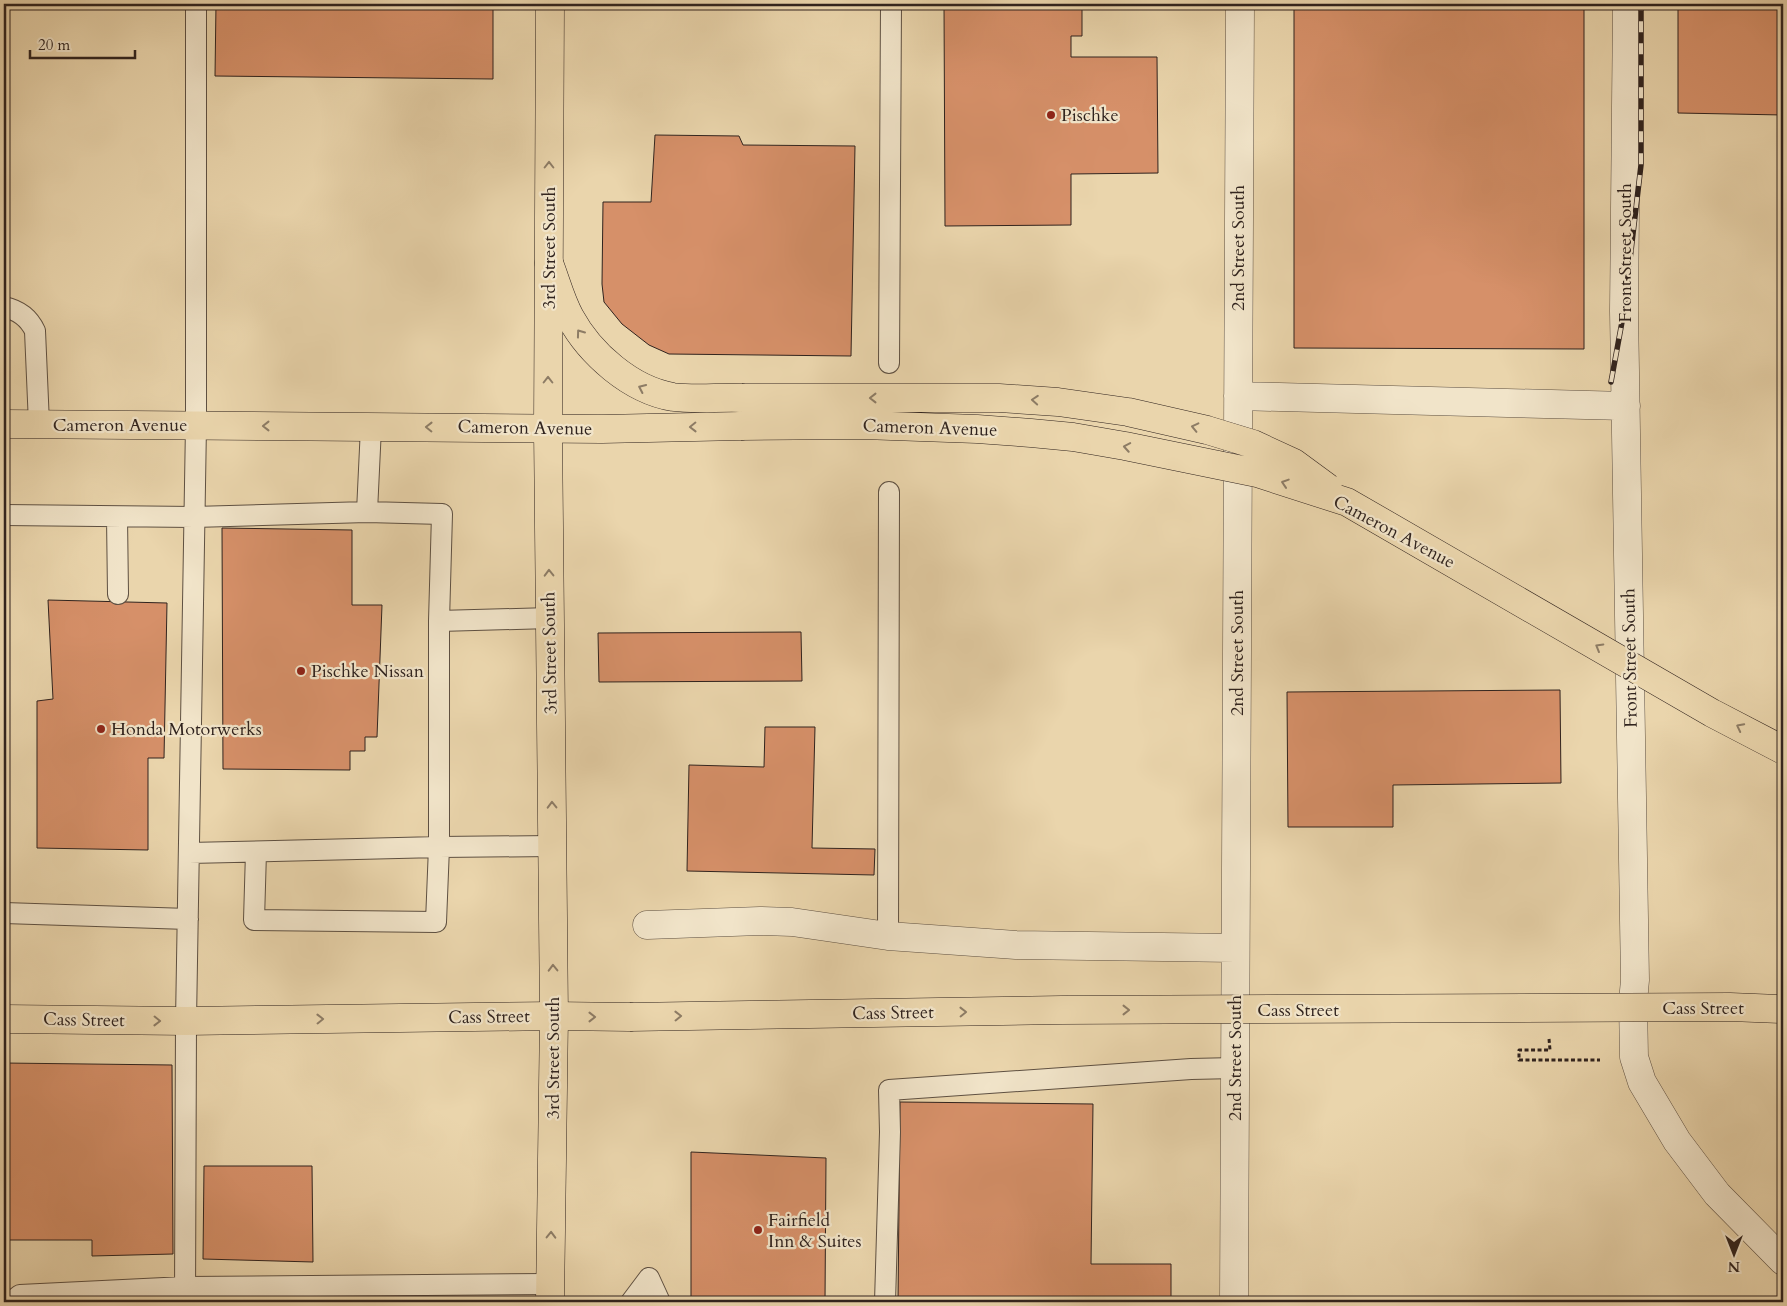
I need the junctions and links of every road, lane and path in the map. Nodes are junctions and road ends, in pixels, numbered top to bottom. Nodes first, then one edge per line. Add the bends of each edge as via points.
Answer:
1 (196, 4) edge
2 (550, 4) edge
3 (891, 4) edge
4 (1240, 4) edge
5 (1627, 4) edge
6 (549, 263) junction
7 (4, 307) edge
8 (889, 363) dead end
9 (1238, 396) junction
10 (1626, 406) junction
11 (4, 424) edge
12 (39, 424) junction
13 (196, 425) junction
14 (370, 427) junction
15 (548, 428) junction
16 (889, 492) dead end
17 (1347, 502) junction
18 (367, 512) junction
19 (4, 515) edge
20 (117, 517) junction
21 (194, 517) junction
22 (118, 594) dead end
23 (550, 618) junction
24 (440, 621) junction
25 (1783, 750) edge
26 (552, 846) junction
27 (440, 847) junction
28 (256, 852) junction
29 (189, 853) junction
30 (4, 913) edge
31 (188, 919) junction
32 (647, 925) dead end
33 (888, 936) junction
34 (1235, 948) junction
35 (1633, 1002) junction
36 (1235, 1005) junction
37 (1783, 1009) edge
38 (554, 1016) junction
39 (4, 1019) edge
40 (186, 1021) junction
41 (1550, 1038) dead end
42 (1600, 1060) dead end
43 (1235, 1068) junction
44 (1783, 1261) edge
45 (550, 1293) edge
46 (185, 1294) edge
47 (11, 1302) edge
48 (631, 1302) edge
49 (660, 1302) edge
50 (885, 1302) edge
51 (1234, 1302) edge

1 - 13 lane
6 -> 2 main road, 3rd Street South
3 - 8 lane
4 - 9 street, 2nd Street South
5 - 10 street, Front Street South
15 -> 6 main road, 3rd Street South
17 -> 6 main road, bridge via 1294,463 1253,444 1128,412 999,398 674,397 652,392 634,384 604,360 581,335 569,316
7 - 12 lane via 23,315 35,331
9 - 10 street
9 - 34 street, 2nd Street South
10 - 35 street, Front Street South
11 - 12 main road, Cameron Avenue
12 - 13 main road, Cameron Avenue
14 -> 13 main road, Cameron Avenue
13 - 21 lane
15 -> 14 main road, Cameron Avenue
14 - 18 lane
17 -> 15 main road, Cameron Avenue, bridge via 1257,474 1073,437 977,429 862,425
23 -> 15 main road, 3rd Street South
16 - 33 lane
25 -> 17 main road, Cameron Avenue, bridge via 1712,713
18 - 21 lane
18 - 24 lane via 442,514
19 - 20 lane
20 - 21 lane
20 - 22 lane
21 - 29 lane
23 - 24 lane
26 -> 23 main road, 3rd Street South
24 - 27 lane
26 - 27 lane
38 -> 26 main road, 3rd Street South
27 - 28 lane
27 - 28 lane via 436,922 254,920
28 - 29 lane
29 - 31 lane
30 - 31 lane
31 - 40 lane
32 - 33 street via 784,922
33 - 34 street via 1016,944
34 - 36 street, 2nd Street South
35 - 36 street, Cass Street
35 - 44 street, Front Street South via 1634,1057 1654,1104 1717,1194
36 - 43 street, 2nd Street South
38 -> 37 main road, Cass Street, bridge via 1062,1010
40 -> 38 main road, Cass Street
45 -> 38 main road, 3rd Street South
39 -> 40 main road, Cass Street
40 - 46 lane
41 - 42 path via 1550,1050 1519,1050 1519,1060
43 - 50 lane via 889,1090
43 - 51 street, 2nd Street South
45 - 46 lane
46 - 47 lane via 20,1295
48 - 49 lane via 649,1278

